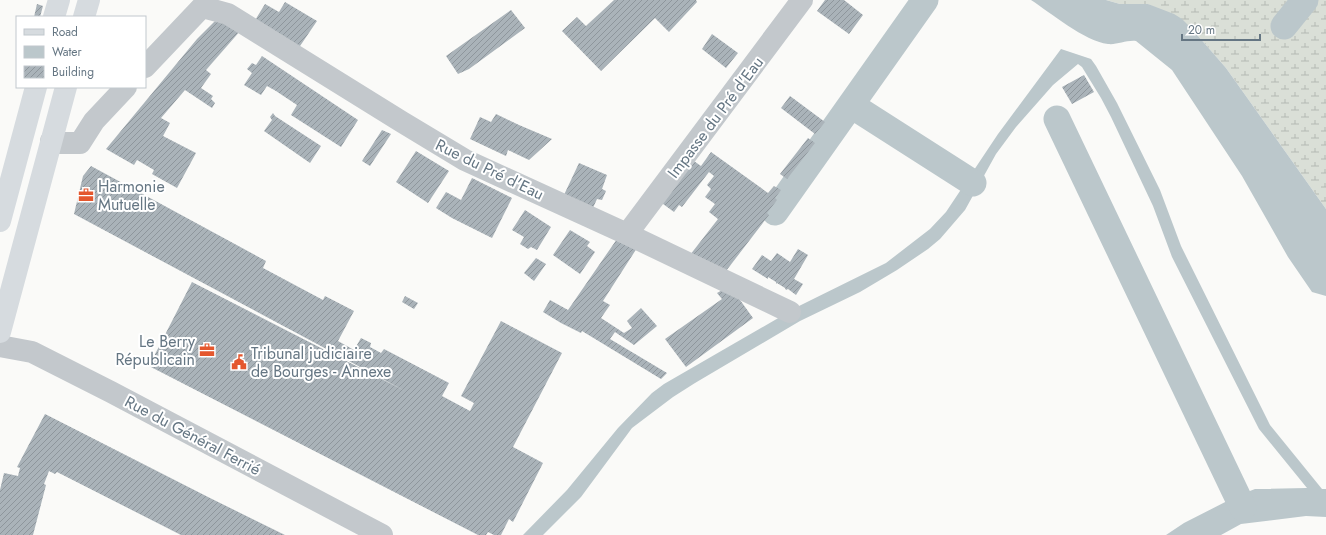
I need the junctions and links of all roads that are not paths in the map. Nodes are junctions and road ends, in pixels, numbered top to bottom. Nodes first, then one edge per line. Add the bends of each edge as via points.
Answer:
1 (59, 0) edge
2 (89, 0) edge
3 (802, 0) edge
4 (54, 16) edge
5 (84, 16) edge
6 (146, 66) edge
7 (36, 88) edge
8 (66, 88) edge
9 (125, 88) edge
10 (51, 141) junction
11 (0, 221) edge
12 (627, 234) junction
13 (790, 312) dead end
14 (0, 332) edge
15 (0, 346) edge
16 (382, 535) edge

1 - 4 main road
2 - 5 main road
3 - 12 street, Impasse du Pré d'Eau
6 - 12 street, Rue du Pré d'Eau via 202,7 228,14 466,160
7 - 11 main road
8 - 10 main road
9 - 10 street via 94,121 80,143
10 - 14 main road
12 - 13 street, Rue du Pré d'Eau
15 - 16 street, Rue du Général Ferrié via 32,352

